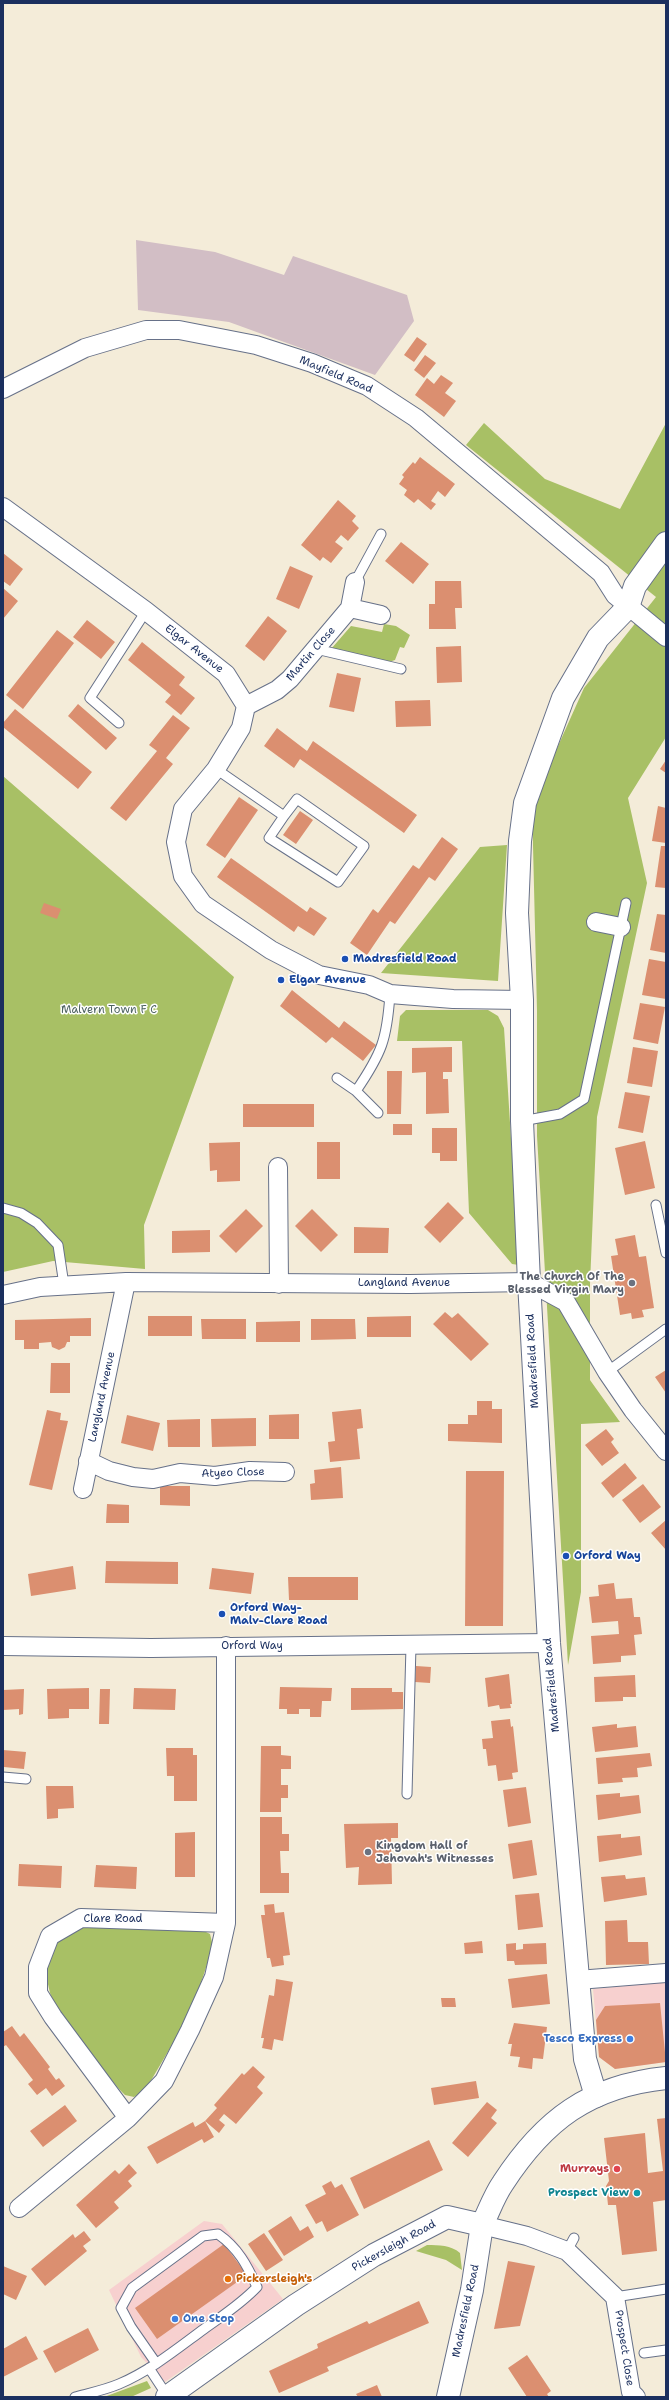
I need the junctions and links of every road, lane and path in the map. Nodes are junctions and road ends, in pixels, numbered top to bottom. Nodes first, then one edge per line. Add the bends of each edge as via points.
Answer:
1 (3, 389) edge
2 (3, 507) edge
3 (381, 534) dead end
4 (666, 543) edge
5 (355, 582) joint
6 (628, 607) junction
7 (350, 608) junction
8 (146, 611) junction
9 (381, 615) dead end
10 (666, 637) edge
11 (316, 649) junction
12 (401, 669) dead end
13 (246, 706) junction
14 (119, 722) dead end
15 (216, 769) junction
16 (284, 816) junction
17 (626, 903) dead end
18 (596, 922) dead end
19 (621, 927) junction
20 (390, 994) junction
21 (522, 1000) junction
22 (337, 1078) dead end
23 (356, 1091) junction
24 (378, 1114) dead end
25 (522, 1121) junction
26 (278, 1167) dead end
27 (656, 1205) dead end
28 (3, 1208) edge
29 (666, 1253) edge
30 (126, 1282) junction
31 (529, 1282) junction
32 (279, 1284) junction
33 (64, 1285) junction
34 (3, 1295) edge
35 (666, 1329) edge
36 (607, 1372) junction
37 (666, 1451) edge
38 (88, 1461) junction
39 (285, 1472) dead end
40 (83, 1489) dead end
41 (548, 1643) junction
42 (3, 1646) edge
43 (226, 1646) junction
44 (411, 1646) junction
45 (3, 1777) edge
46 (26, 1779) dead end
47 (407, 1794) dead end
48 (226, 1923) junction
49 (666, 1974) edge
50 (578, 1980) junction
51 (666, 2078) edge
52 (596, 2096) junction
53 (128, 2118) junction
54 (19, 2208) dead end
55 (482, 2224) junction
56 (666, 2289) edge
57 (615, 2297) junction
58 (666, 2350) edge
59 (644, 2353) dead end
60 (153, 2365) junction
61 (75, 2397) edge
62 (167, 2397) edge
63 (448, 2397) edge
64 (636, 2397) edge

1 - 6 street, Mayfield Road via 85,348 146,330 179,330 256,345 312,363 367,386 416,418 601,573 615,595
2 - 8 street, Elgar Avenue
3 - 5 lane
4 - 6 street, Madresfield Road via 635,586
5 - 7 street, Martin Close
6 - 10 street, Mayfield Road
6 - 21 street, Madresfield Road via 598,638 563,698 524,803 517,913
7 - 9 street
7 - 11 street, Martin Close
8 - 13 street, Elgar Avenue via 226,674
8 - 14 lane via 90,698
11 - 12 lane
11 - 13 street, Martin Close via 277,690
13 - 15 street via 241,728
15 - 16 lane
15 - 20 street via 183,809 176,842 183,876 203,904 300,966 320,975 369,985
16 - 16 lane via 269,838 338,882 364,846 297,799
17 - 19 lane
18 - 19 street
19 - 25 lane via 584,1099 560,1114
20 - 21 street via 453,999
20 - 23 lane via 384,1042 371,1069
21 - 25 street, Madresfield Road
22 - 23 lane
23 - 24 lane
25 - 31 street, Madresfield Road
26 - 32 street
27 - 29 lane
28 - 33 lane via 21,1213 37,1223 58,1245
30 - 32 street, Langland Avenue
30 - 33 street, Langland Avenue
30 - 38 street, Langland Avenue
31 - 32 street, Langland Avenue
31 - 36 street via 566,1302
31 - 41 street, Madresfield Road
33 - 34 street, Langland Avenue
35 - 36 lane
36 - 37 street
38 - 39 street, Atyeo Close via 109,1471 153,1479 180,1473 215,1476 250,1471
38 - 40 street, Langland Avenue
41 - 44 street, Orford Way
41 - 50 street, Madresfield Road
42 - 43 street, Orford Way
43 - 44 street, Orford Way
43 - 48 street
44 - 47 lane
45 - 46 lane
48 - 53 street via 214,1977 190,2030 164,2081
48 - 53 street, Clare Road via 81,1918 50,1936 38,1967 38,1993 53,2018
49 - 50 street
50 - 52 street, Madresfield Road via 585,2059
51 - 52 street via 626,2085
52 - 55 street via 566,2112 542,2134 502,2184
53 - 54 street
55 - 57 street via 570,2245
55 - 62 street, Pickersleigh Road via 447,2217 379,2252 296,2305
55 - 63 street, Madresfield Road via 472,2290
56 - 57 lane
57 - 64 street, Prospect Close via 631,2392
58 - 59 lane
60 - 60 lane via 246,2299 257,2287 245,2261 230,2242 218,2234 203,2236 132,2288 121,2308
60 - 61 lane via 119,2384
60 - 62 lane

